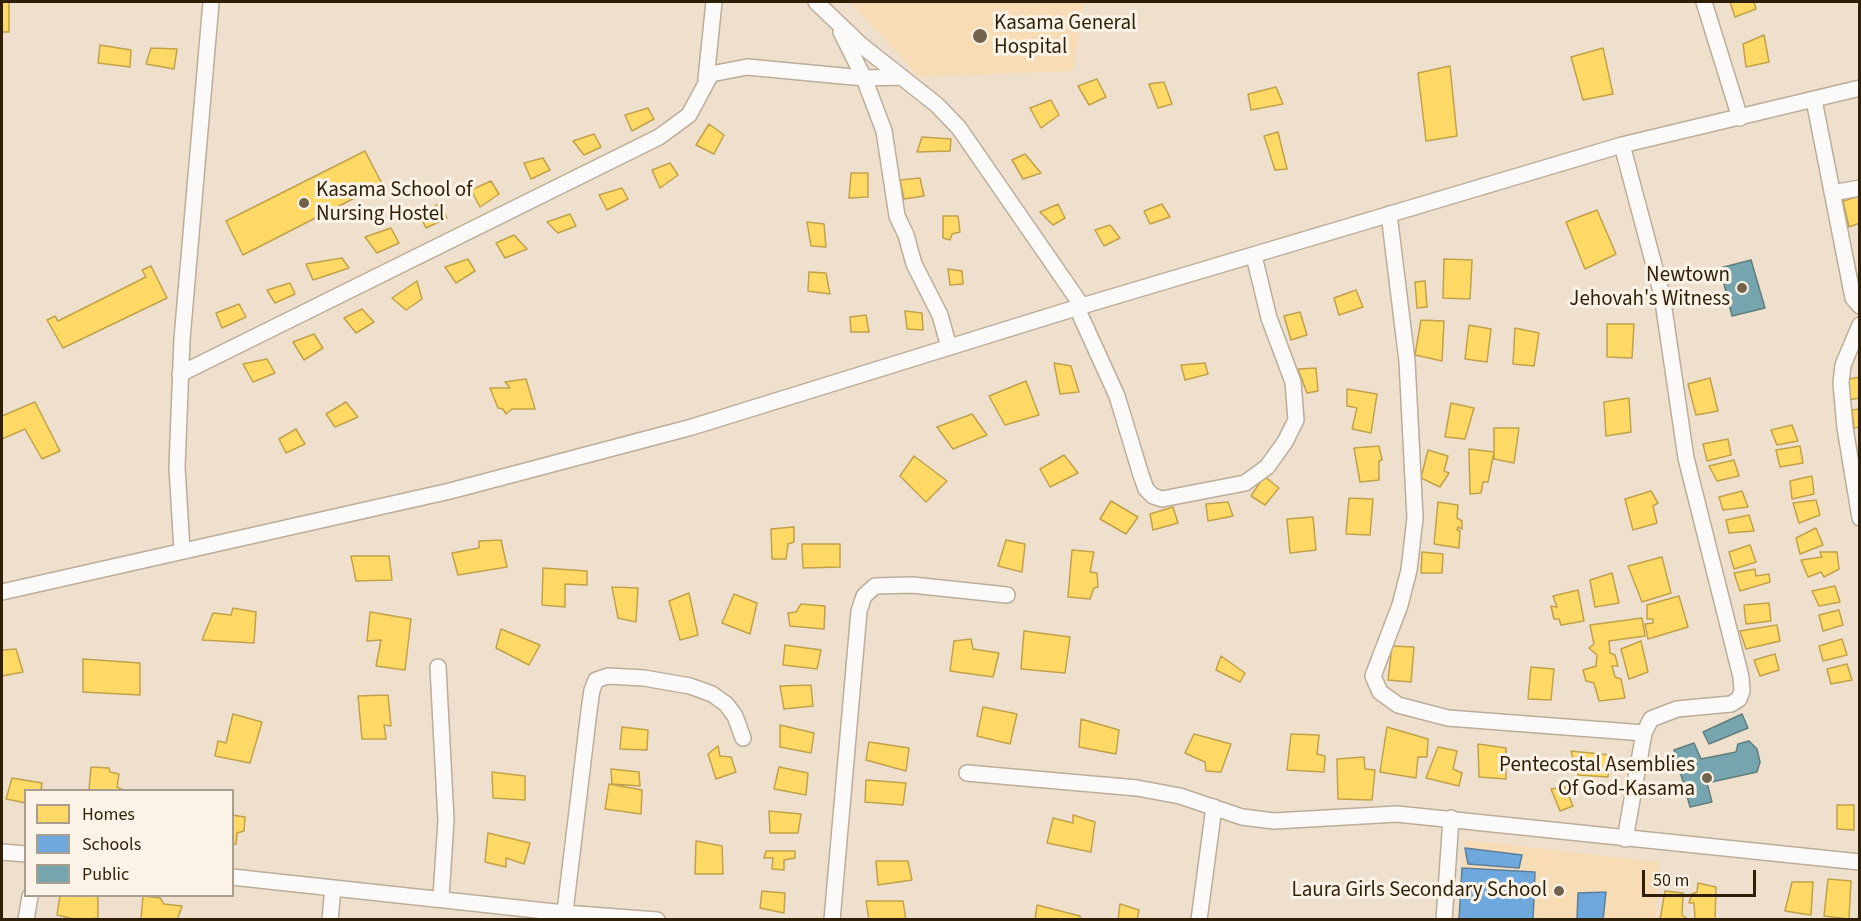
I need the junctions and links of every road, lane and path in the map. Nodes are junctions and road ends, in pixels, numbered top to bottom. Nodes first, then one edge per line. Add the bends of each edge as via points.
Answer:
1 (211, 2) edge
2 (714, 2) edge
3 (816, 2) edge
4 (1704, 2) edge
5 (837, 24) junction
6 (902, 77) junction
7 (864, 78) junction
8 (706, 79) junction
9 (1860, 88) edge
10 (1814, 100) junction
11 (1740, 118) junction
12 (1622, 145) junction
13 (1860, 188) edge
14 (1832, 193) junction
15 (1389, 214) junction
16 (1254, 256) junction
17 (1860, 306) edge
18 (1079, 307) junction
19 (1860, 325) edge
20 (949, 347) junction
21 (180, 374) junction
22 (1860, 518) edge
23 (182, 550) junction
24 (2, 592) edge
25 (1007, 595) dead end
26 (438, 667) dead end
27 (1644, 733) junction
28 (743, 738) dead end
29 (968, 773) dead end
30 (1214, 807) junction
31 (1451, 819) junction
32 (1625, 839) junction
33 (2, 852) edge
34 (24, 854) edge
35 (1860, 862) edge
36 (234, 877) edge
37 (333, 888) junction
38 (30, 897) edge
39 (441, 897) junction
40 (564, 916) edge
41 (26, 920) edge
42 (330, 920) edge
43 (657, 920) edge
44 (832, 920) edge
45 (1199, 920) edge
46 (1444, 920) edge

1 - 21 street
2 - 8 street
3 - 5 street
4 - 11 street
5 - 6 street
5 - 7 street
6 - 7 street
6 - 18 street via 959,128
7 - 8 street via 747,67 720,70
7 - 20 street via 884,131 897,216 914,264 940,315
8 - 21 street via 689,115 659,137
9 - 10 street
10 - 11 street
10 - 14 street
11 - 12 street
12 - 15 street
12 - 27 street via 1662,295 1686,458 1742,691 1731,704 1661,713 1651,719
13 - 14 street
14 - 17 street via 1853,298
15 - 16 street
15 - 27 street via 1407,362 1415,518 1400,605 1373,676 1380,692 1398,705 1448,718
16 - 18 street
16 - 18 street via 1269,318 1293,382 1296,420 1267,467 1245,483 1162,499 1146,489 1117,396
18 - 20 street
19 - 22 street via 1843,365 1841,383
20 - 23 street via 692,427 462,488
21 - 23 street via 177,467
23 - 24 street
25 - 44 street via 912,585 875,586 864,596 859,611
26 - 39 street via 446,820
27 - 32 street
28 - 40 street via 735,716 712,694 644,678 608,676 596,680
29 - 30 street via 1137,788
30 - 31 street via 1242,817 1274,821 1397,814
30 - 45 street
31 - 32 street
31 - 46 street
32 - 35 street
33 - 34 street
36 - 37 street
37 - 39 street
37 - 42 street
38 - 41 street
39 - 40 street
40 - 43 street

